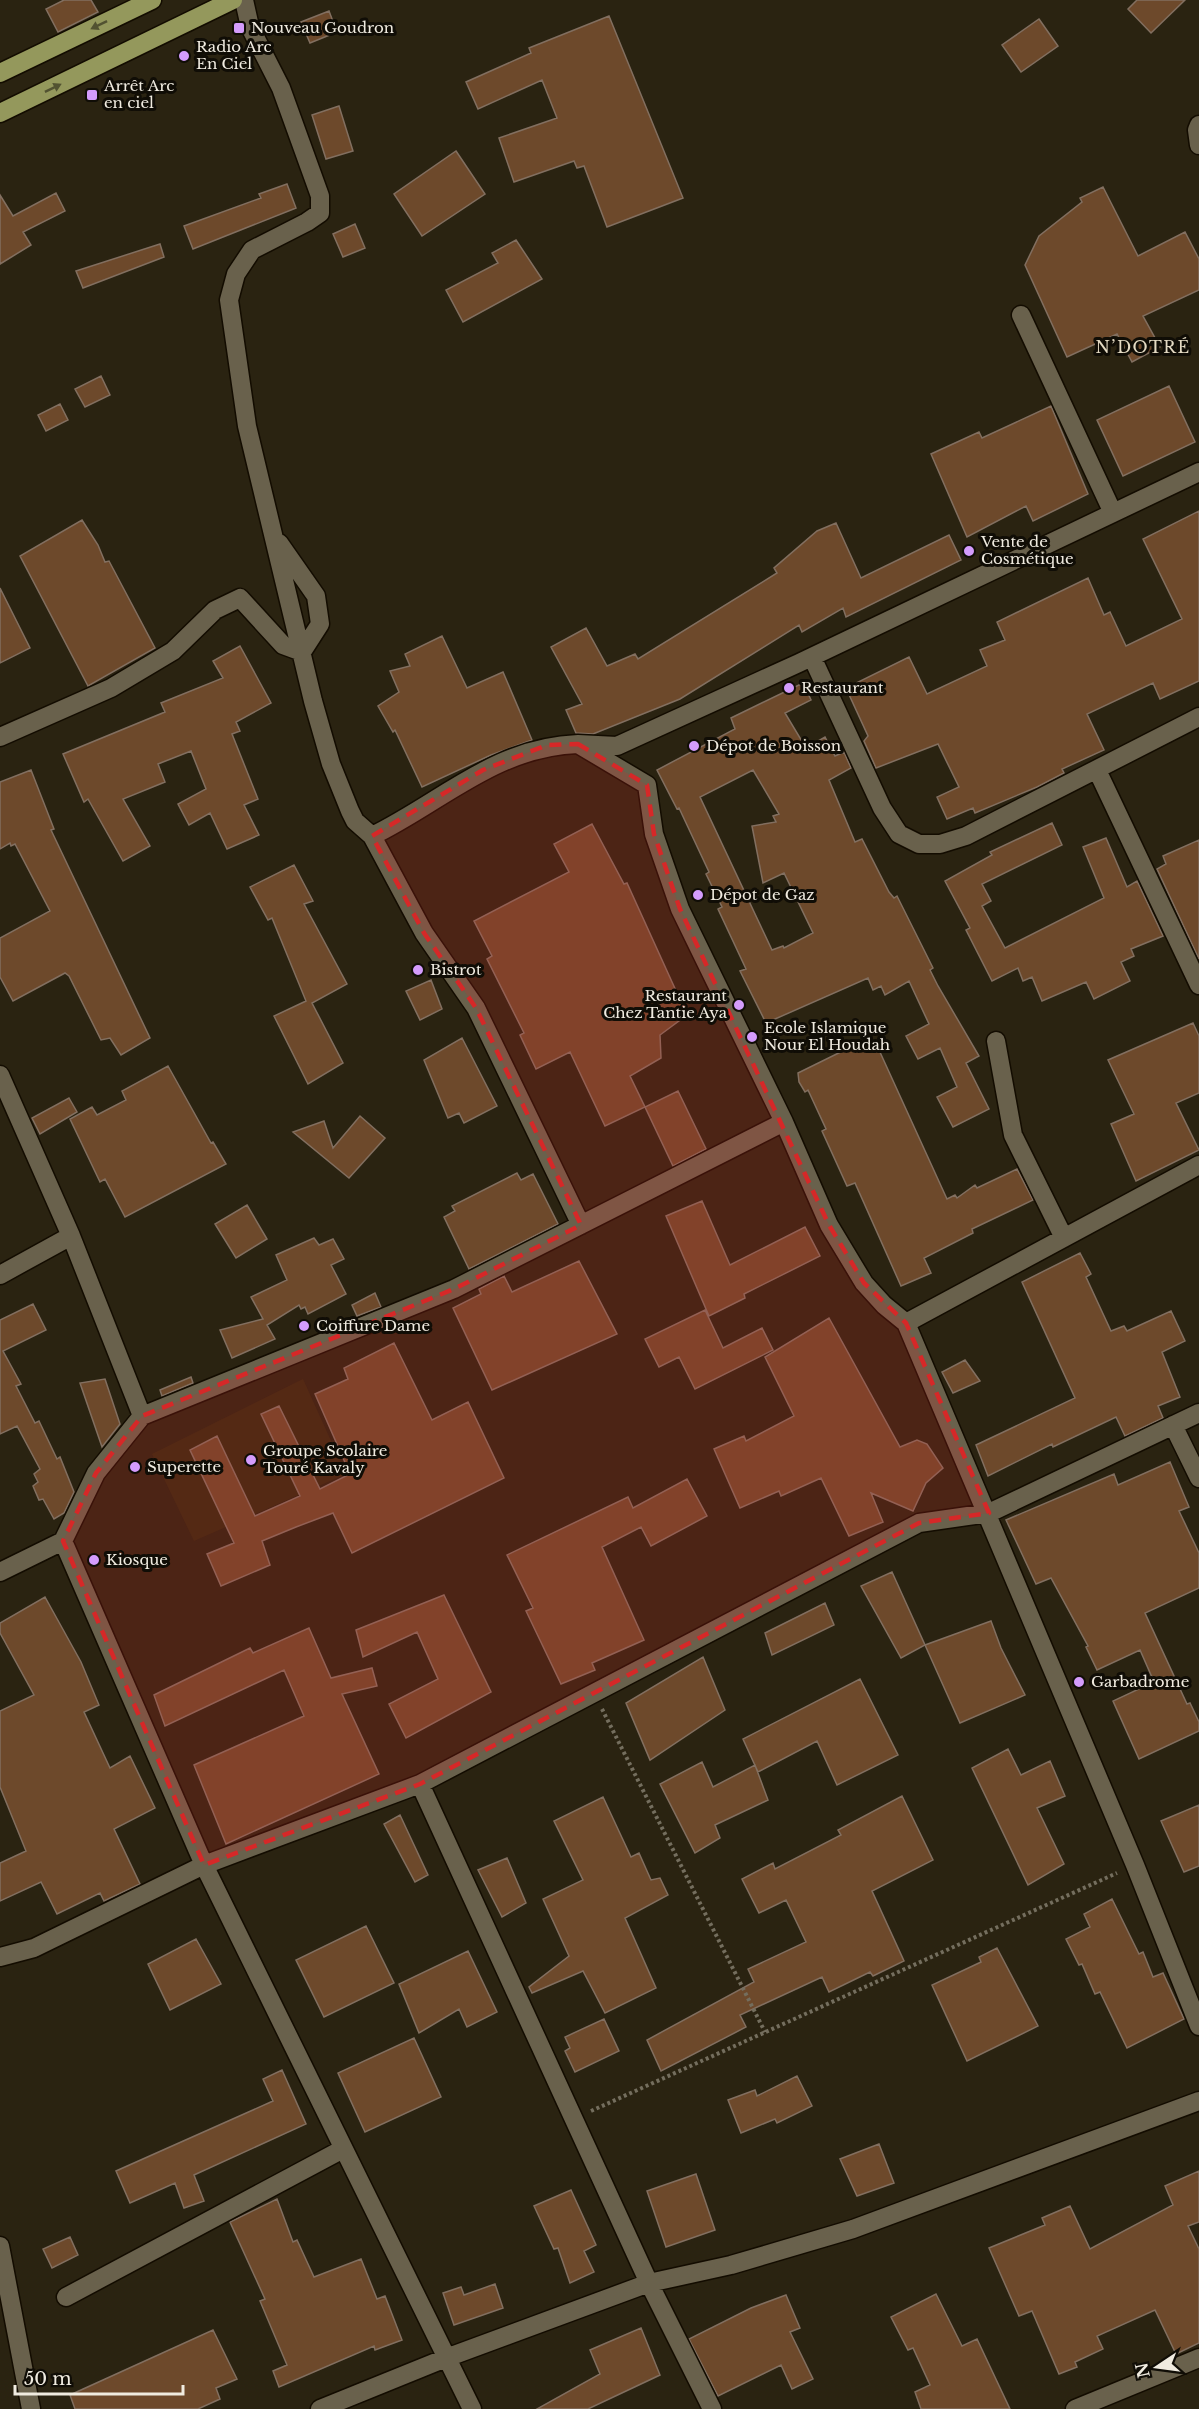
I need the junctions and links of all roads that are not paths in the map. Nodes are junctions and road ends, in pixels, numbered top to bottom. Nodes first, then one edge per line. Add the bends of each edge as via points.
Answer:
1 (152, 0) edge
2 (233, 0) edge
3 (244, 0) edge
4 (0, 73) edge
5 (0, 113) edge
6 (1199, 125) edge
7 (1199, 145) edge
8 (1022, 315) dead end
9 (1199, 472) edge
10 (1113, 513) junction
11 (273, 534) junction
12 (302, 652) junction
13 (812, 657) junction
14 (1199, 717) edge
15 (0, 737) edge
16 (578, 744) junction
17 (1097, 770) junction
18 (372, 836) junction
19 (1194, 960) edge
20 (1199, 985) edge
21 (996, 1041) dead end
22 (0, 1075) edge
23 (784, 1122) junction
24 (1199, 1165) edge
25 (581, 1224) junction
26 (71, 1236) junction
27 (1064, 1238) junction
28 (0, 1275) edge
29 (906, 1323) junction
30 (1199, 1413) edge
31 (142, 1416) junction
32 (1173, 1425) junction
33 (1199, 1478) edge
34 (989, 1513) junction
35 (63, 1541) junction
36 (0, 1572) edge
37 (420, 1784) junction
38 (204, 1865) junction
39 (0, 1957) edge
40 (1199, 2026) edge
41 (1199, 2101) edge
42 (343, 2149) junction
43 (0, 2246) edge
44 (649, 2283) junction
45 (66, 2297) dead end
46 (446, 2358) junction
47 (1199, 2358) edge
48 (31, 2409) edge
49 (320, 2409) edge
50 (472, 2409) edge
51 (712, 2409) edge
52 (1075, 2409) edge

1 -> 4 main road
5 -> 2 main road
3 - 11 street via 250,27 281,88 320,196 320,213 252,250 236,274 229,300 247,426
6 - 7 street
8 - 10 street
9 - 10 street
10 - 13 street
11 - 12 street
11 - 12 street via 316,596 320,624
12 - 15 street via 283,645 240,598 215,610 173,651 111,688
12 - 18 street via 330,764 355,820
13 - 16 street via 617,746
13 - 17 street via 882,808 899,834 919,844 940,844 966,836
14 - 17 street
16 - 18 street via 547,745 483,770
16 - 23 street via 647,786 654,834 680,909
17 - 19 street
18 - 25 street via 424,933 476,1008
19 - 20 street
21 - 27 street via 1013,1135
22 - 26 street
23 - 25 street
23 - 29 street via 829,1225 864,1283
24 - 27 street
25 - 31 street via 454,1289
26 - 28 street
26 - 31 street
27 - 29 street
29 - 34 street
30 - 32 street
31 - 35 street via 96,1473
32 - 33 street
32 - 34 street
34 - 37 street via 919,1523
34 - 40 street
35 - 36 street
35 - 38 street
37 - 38 street
37 - 44 street
38 - 39 street via 34,1948
38 - 42 street
41 - 44 street via 853,2229 731,2265
42 - 45 street
42 - 46 street
43 - 48 street
44 - 46 street
44 - 51 street
46 - 49 street
46 - 50 street
47 - 52 street

